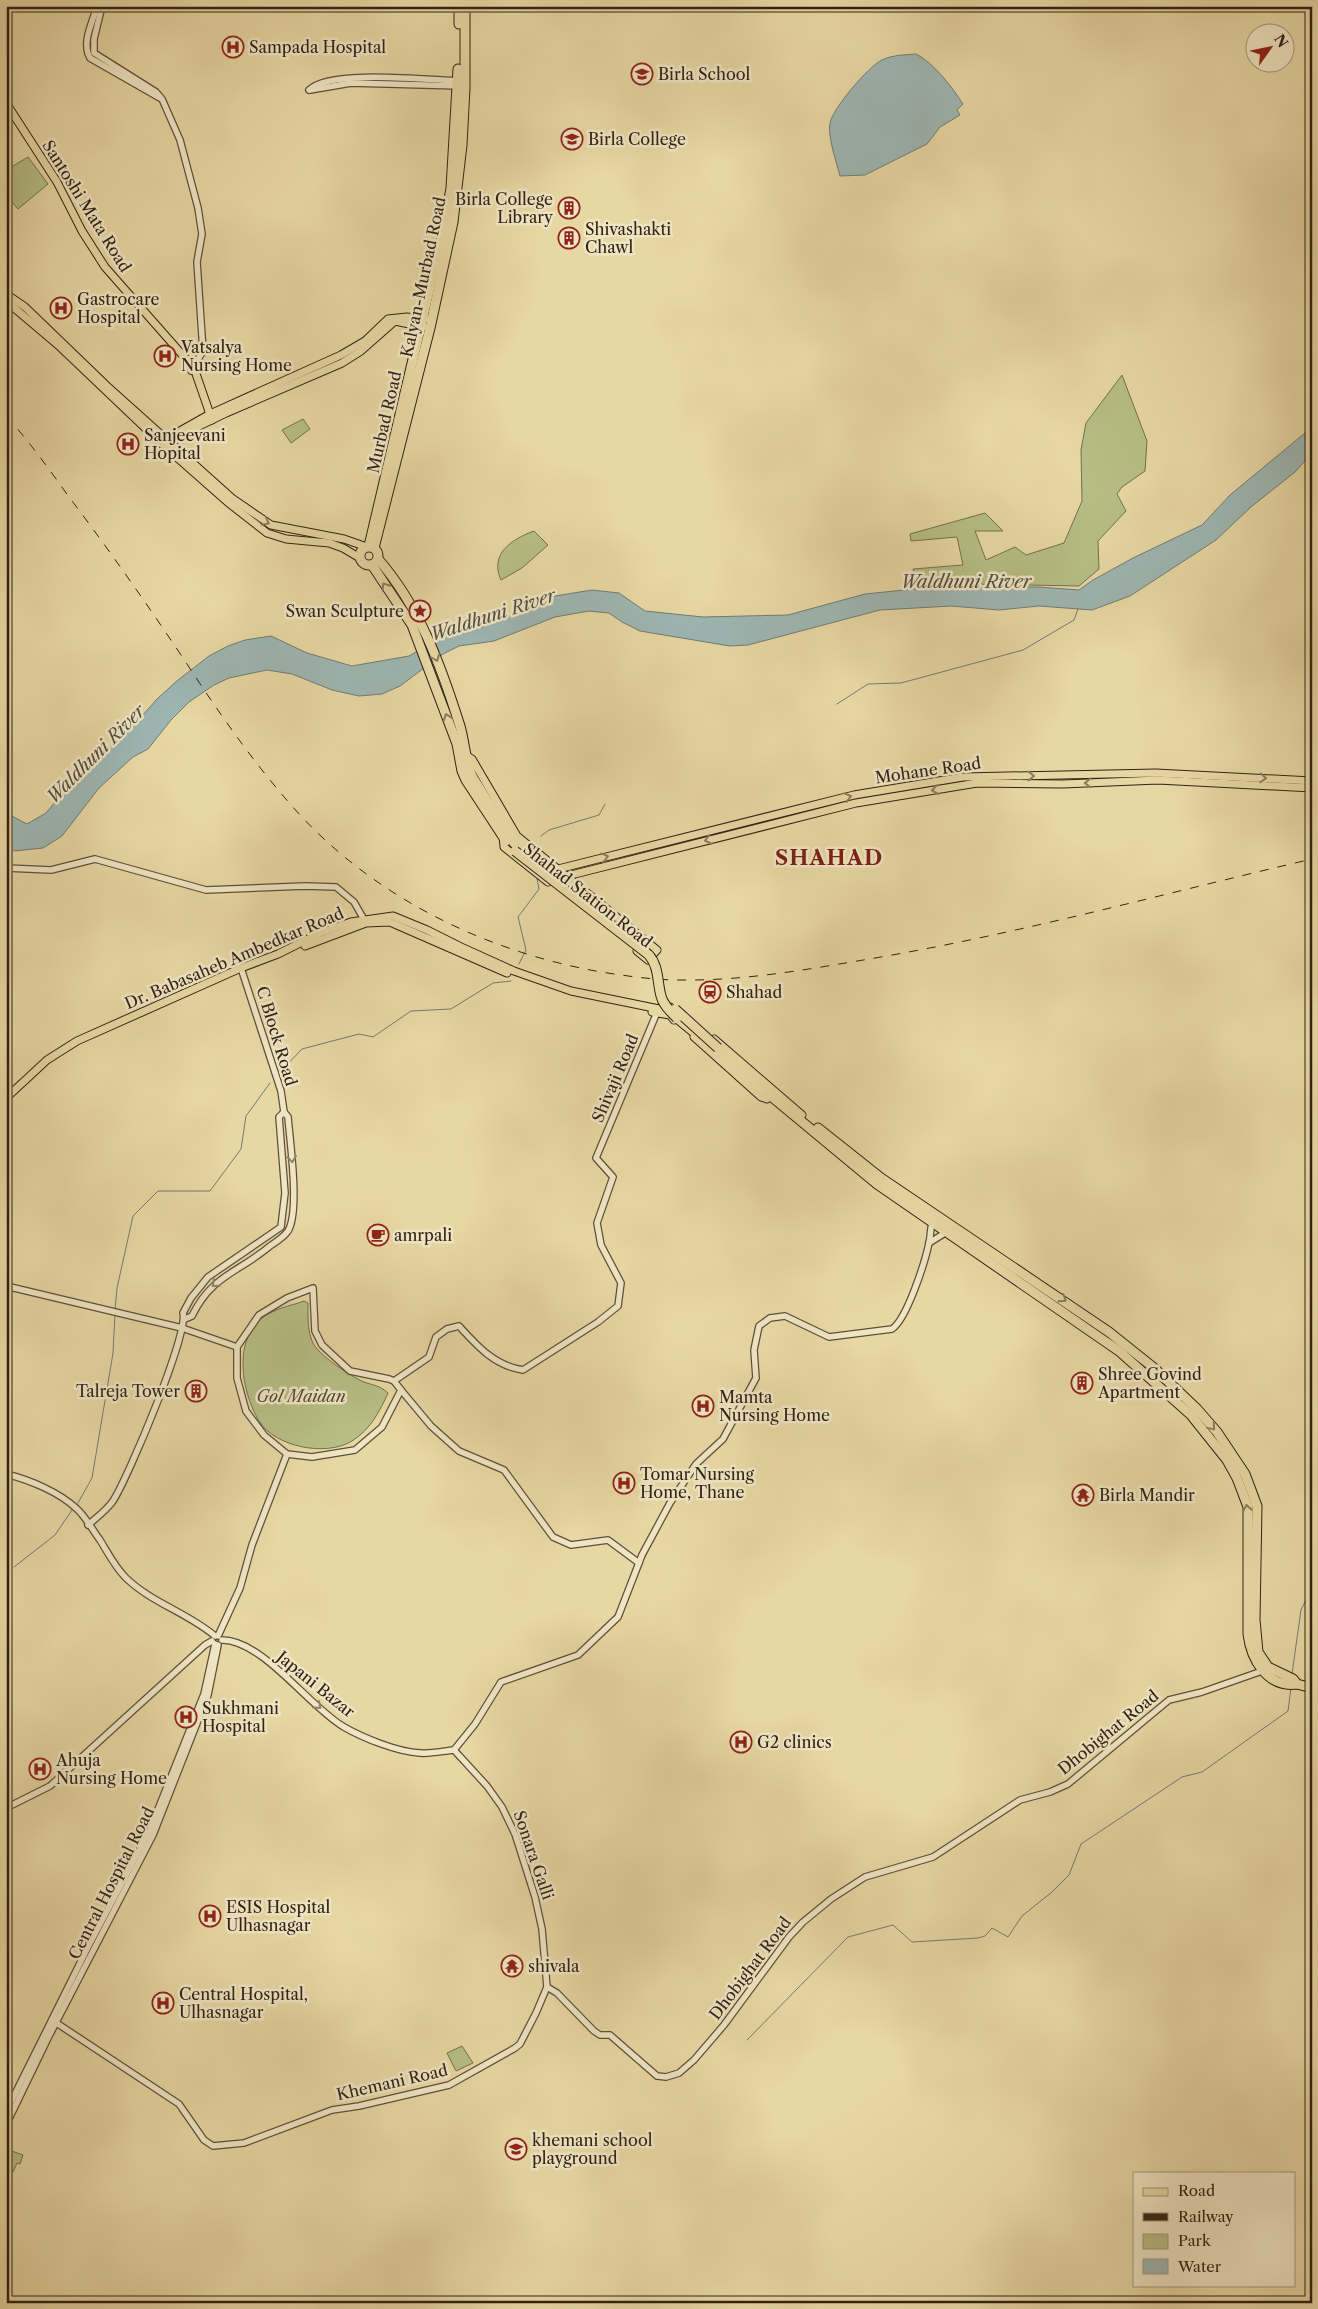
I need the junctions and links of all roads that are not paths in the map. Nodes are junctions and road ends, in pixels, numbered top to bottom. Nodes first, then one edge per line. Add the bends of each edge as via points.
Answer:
1 (97, 6) edge
2 (102, 6) edge
3 (459, 6) edge
4 (465, 6) edge
5 (461, 84) junction
6 (162, 99) junction
7 (6, 103) edge
8 (6, 111) edge
9 (6, 294) edge
10 (6, 301) edge
11 (426, 323) junction
12 (192, 369) junction
13 (209, 418) junction
14 (165, 443) junction
15 (370, 547) junction
16 (360, 558) junction
17 (375, 562) junction
18 (442, 690) junction
19 (464, 758) junction
20 (1068, 780) junction
21 (1312, 781) edge
22 (1312, 788) edge
23 (503, 836) junction
24 (512, 844) junction
25 (6, 868) edge
26 (558, 869) junction
27 (567, 876) junction
28 (365, 921) junction
29 (242, 970) junction
30 (658, 1011) junction
31 (38, 1070) junction
32 (759, 1084) junction
33 (771, 1096) junction
34 (6, 1098) edge
35 (6, 1102) edge
36 (284, 1112) junction
37 (802, 1115) junction
38 (841, 1149) junction
39 (284, 1182) junction
40 (294, 1182) junction
41 (283, 1217) junction
42 (291, 1217) junction
43 (934, 1219) junction
44 (950, 1229) junction
45 (277, 1231) junction
46 (281, 1237) junction
47 (929, 1243) junction
48 (235, 1258) junction
49 (225, 1264) junction
50 (240, 1266) junction
51 (230, 1272) junction
52 (6, 1286) edge
53 (193, 1295) junction
54 (200, 1299) junction
55 (185, 1319) junction
56 (182, 1328) junction
57 (237, 1347) junction
58 (394, 1381) junction
59 (400, 1390) junction
60 (287, 1454) junction
61 (6, 1474) edge
62 (88, 1525) junction
63 (639, 1563) junction
64 (217, 1640) junction
65 (1266, 1670) junction
66 (1312, 1688) edge
67 (454, 1750) junction
68 (6, 1808) edge
69 (547, 1987) junction
70 (54, 2021) junction
71 (6, 2112) edge
72 (6, 2125) edge

1 - 6 street via 86,41 90,58
2 - 6 street via 94,52 151,88
3 - 5 highway
4 - 5 highway, Kalyan-Murbad Road
5 - 5 street via 343,83 309,90 314,85 351,78
5 - 11 highway, Kalyan-Murbad Road via 462,145 453,222
6 - 12 street via 180,140 202,234 197,262 203,352
7 - 12 main road, Santoshi Mata Road via 57,182 105,267
8 - 12 main road, Santoshi Mata Road via 54,184 100,266
9 - 14 main road via 32,314
10 - 14 main road
11 - 13 main road via 394,321 341,355
11 - 15 highway, Kalyan-Murbad Road
12 - 13 main road, Santoshi Mata Road
13 - 14 main road
14 -> 15 main road via 233,499 271,525
14 - 16 main road via 230,504 267,533 329,543
15 - 16 highway via 362,550
15 - 17 highway via 378,553
16 - 17 highway via 366,565
18 -> 17 highway via 412,625
17 -> 18 highway via 400,586 424,628
18 - 19 highway via 464,740
19 - 23 highway via 466,780
19 - 24 highway via 472,778
19 - 26 main road, Shahad Station Road via 472,759 517,836
20 -> 21 main road, Mohane Road via 1156,773
22 -> 20 main road, Mohane Road via 1158,780
26 -> 20 main road, Mohane Road via 854,795 907,785 972,776
20 -> 27 main road, Mohane Road via 983,782 856,803
23 - 24 highway
23 - 27 main road, Shahad Station Road via 504,848 650,959 657,950
24 - 32 highway, bridge via 649,950 655,956 666,998 671,1005
25 - 28 street via 51,870 95,860 206,890 336,887 354,902
26 - 27 main road, Shahad Station Road
28 - 29 main road, Dr. Babasaheb Ambedkar Road via 351,922 320,933
28 - 30 main road, Dr. Babasaheb Ambedkar Road via 393,916 521,976
29 - 31 main road, Dr. Babasaheb Ambedkar Road via 65,1050
29 - 36 street, C Block Road via 281,1091
30 - 33 main road via 670,1016 761,1097 767,1099
30 - 37 main road via 678,1008
30 - 58 street, Shivaji Road via 596,1158 613,1176 598,1223 601,1245 621,1283 618,1306 523,1370 485,1354 459,1326 447,1329 436,1337 429,1357
31 - 34 main road, Dr. Babasaheb Ambedkar Road
31 - 35 main road, Dr. Babasaheb Ambedkar Road
32 - 33 highway
32 - 37 highway
33 - 38 highway
36 - 39 street, C Block Road via 279,1116
36 -> 40 street, C Block Road via 288,1117
37 - 38 highway
38 - 43 highway
39 - 40 street
39 - 41 street, C Block Road
40 - 42 street, C Block Road
41 - 42 street
41 - 45 street, C Block Road
42 - 46 street, C Block Road via 287,1232
43 - 44 highway
43 - 47 street
44 - 47 street
44 - 65 highway via 1154,1368 1217,1432 1245,1474 1257,1506 1255,1636
45 - 46 street
45 - 48 street, C Block Road
46 - 50 street, C Block Road
47 - 63 street via 902,1319 892,1329 828,1337 785,1316 770,1318 759,1326 754,1350 756,1378 723,1439 696,1464 670,1503
48 - 49 street, C Block Road
48 - 50 street
49 - 51 street
49 - 53 street, C Block Road
50 - 51 street, C Block Road
51 -> 54 street, C Block Road via 214,1283
52 - 56 street
53 - 54 street
53 - 55 street, C Block Road via 183,1313
54 - 55 street, C Block Road via 192,1316
55 - 56 street, C Block Road
56 - 57 street
56 - 62 street, C Block Road via 138,1453 112,1504
57 - 58 street via 259,1315 287,1298 313,1288 315,1331 322,1345 350,1371
57 - 60 street via 237,1378 246,1411 264,1435
58 - 59 street
59 - 60 street via 382,1427 354,1450 312,1457
59 - 63 street via 431,1426 459,1451 504,1470 553,1537 571,1545 608,1540
60 - 64 street, Central Hospital Road via 252,1545 240,1588
61 - 62 street, Japani Bazar via 63,1497 79,1511
62 - 64 street, Japani Bazar via 126,1577 145,1592 206,1627
63 - 67 street via 618,1617 578,1655 501,1682
64 -> 67 street, Japani Bazar via 243,1646 273,1665 344,1727 402,1751
64 - 68 street via 205,1645 50,1786
64 - 70 street, Central Hospital Road via 208,1695 153,1835
65 - 66 highway via 1276,1680
65 - 69 street, Dhobighat Road via 1169,1700 1068,1784 1020,1800 932,1858 865,1877 831,1899 789,1937 724,2025 679,2074 657,2076 610,2035 594,2032
67 - 69 street, Sonara Galli via 487,1786 512,1827 536,1897
69 - 70 street, Khemani Road via 520,2044 449,2085 332,2110 244,2143 213,2146 204,2140 179,2104
70 - 71 street, Central Hospital Road
70 - 72 street, Central Hospital Road

